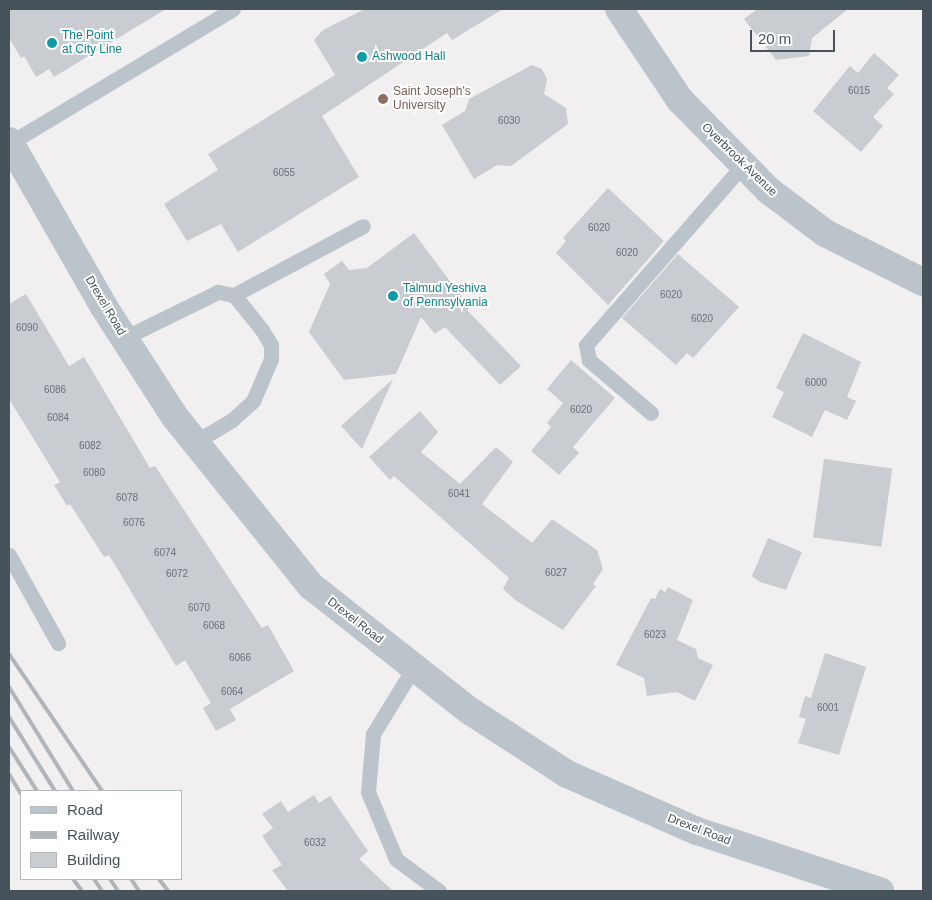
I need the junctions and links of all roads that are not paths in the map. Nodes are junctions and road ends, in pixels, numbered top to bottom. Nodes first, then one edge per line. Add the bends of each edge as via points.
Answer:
1 (233, 9) edge
2 (619, 9) edge
3 (10, 142) edge
4 (742, 166) junction
5 (363, 226) dead end
6 (923, 282) edge
7 (234, 295) junction
8 (124, 338) junction
9 (651, 413) dead end
10 (195, 442) junction
11 (9, 555) edge
12 (58, 643) dead end
13 (414, 667) junction
14 (439, 891) edge
15 (880, 891) edge

1 - 3 lane
2 - 4 street, Overbrook Avenue via 680,100
3 - 8 street, Drexel Road
4 - 6 street, Overbrook Avenue via 825,233
4 - 9 lane via 586,345 589,360
5 - 7 lane
7 - 8 lane via 218,292 207,295
7 - 10 lane via 271,345 268,374 244,411
8 - 10 street, Drexel Road
10 - 13 street, Drexel Road via 311,586
11 - 12 lane
13 - 14 lane via 373,734 368,792 396,859
13 - 15 street, Drexel Road via 470,711 567,774 697,831

